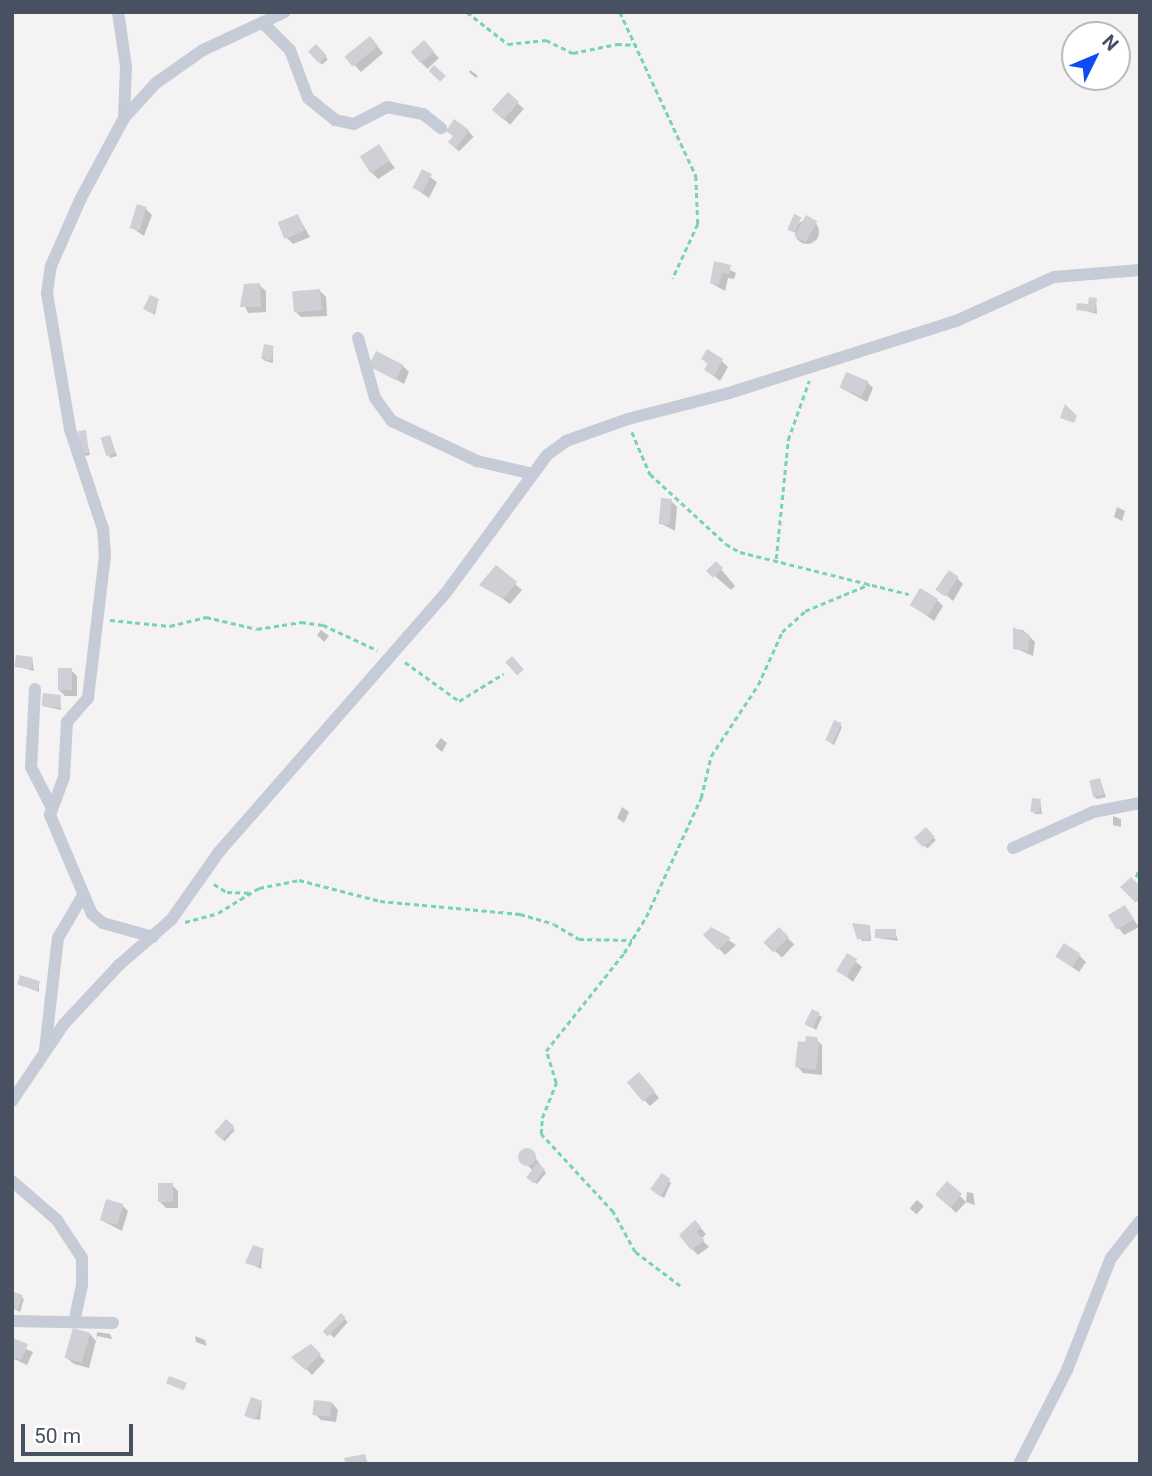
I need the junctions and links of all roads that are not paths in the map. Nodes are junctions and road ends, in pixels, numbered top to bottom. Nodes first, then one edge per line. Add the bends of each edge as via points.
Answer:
1 (118, 12) edge
2 (285, 12) edge
3 (264, 24) junction
4 (124, 118) junction
5 (441, 128) dead end
6 (1140, 270) edge
7 (358, 338) dead end
8 (533, 474) junction
9 (35, 689) dead end
10 (1140, 803) edge
11 (51, 806) junction
12 (1013, 848) dead end
13 (82, 897) junction
14 (152, 937) junction
15 (44, 1052) junction
16 (12, 1101) edge
17 (12, 1181) edge
18 (1140, 1221) edge
19 (12, 1321) edge
20 (74, 1322) junction
21 (113, 1323) dead end
22 (1019, 1464) edge

1 - 4 street via 126,66
2 - 3 street
3 - 4 street via 203,50 156,83
3 - 5 street via 290,50 308,98 335,120 354,124 387,107 423,114
4 - 11 street via 51,266 47,293 70,429 103,529 105,556 88,698 67,722 64,776
6 - 8 street via 1054,277 956,321 624,420 566,442 547,455
7 - 8 street via 375,398 392,421 477,461
8 - 14 street via 499,526 392,657 204,870 172,920
9 - 11 street via 31,767
10 - 12 street via 1093,811
11 - 13 street via 55,833
13 - 14 street via 103,923
13 - 15 street via 58,938
14 - 15 street via 92,992
15 - 16 street
17 - 20 street via 57,1220 82,1258
18 - 22 street via 1111,1258 1067,1370
19 - 20 street
20 - 21 street

